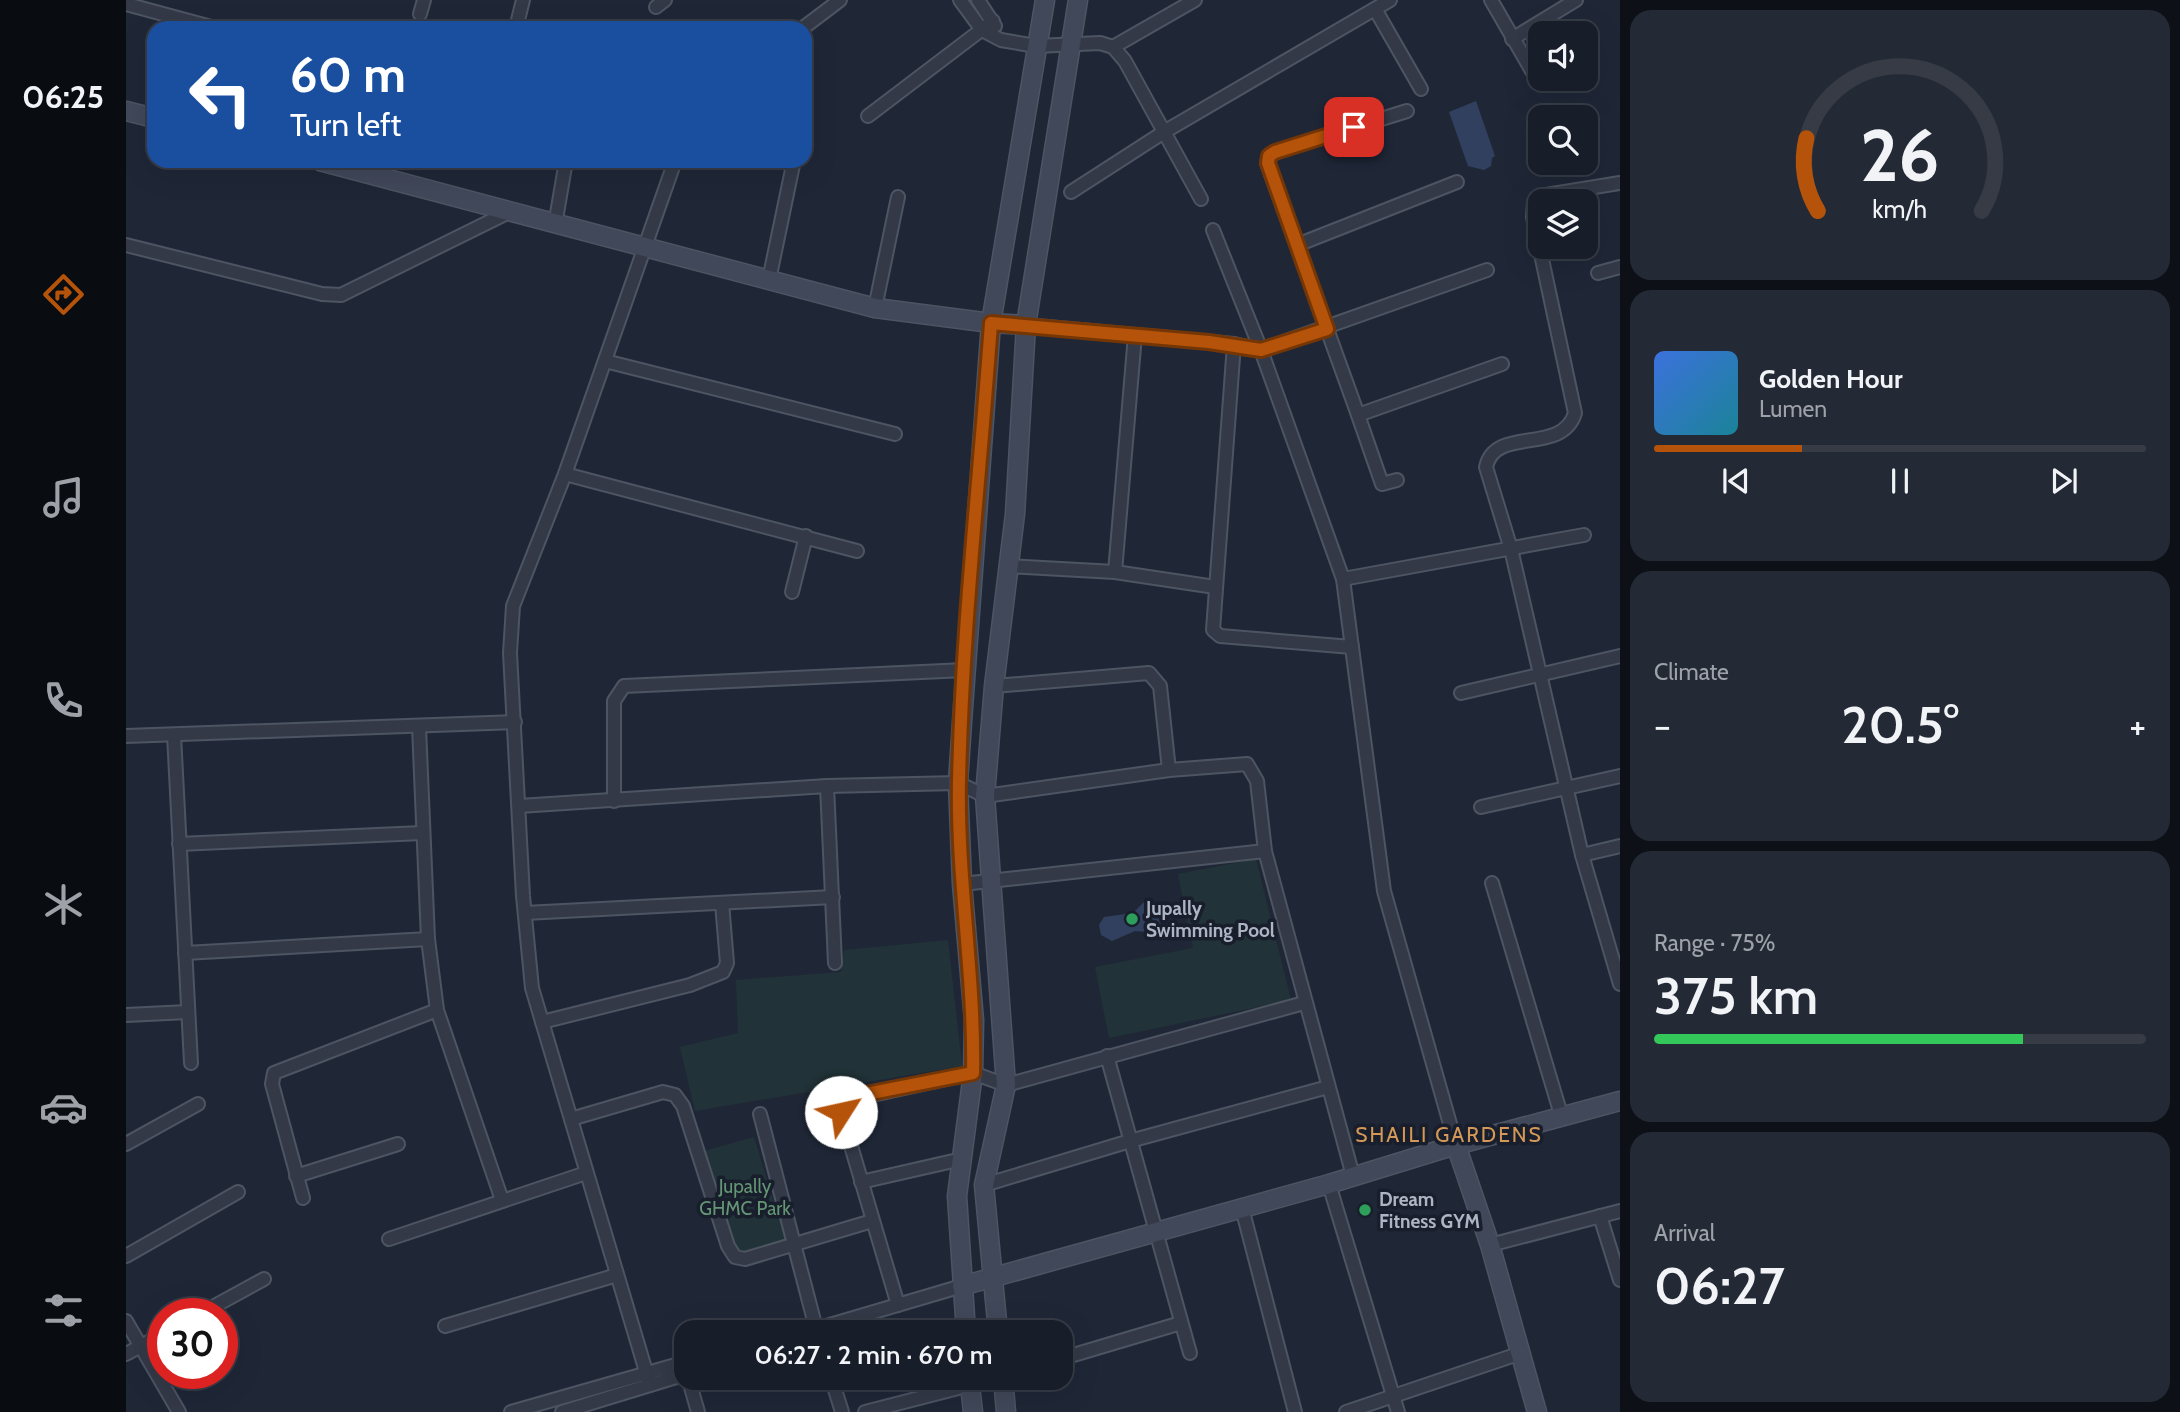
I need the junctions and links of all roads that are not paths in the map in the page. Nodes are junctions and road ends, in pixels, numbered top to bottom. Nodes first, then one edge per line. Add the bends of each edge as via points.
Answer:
1 (424, 0) edge
2 (523, 0) edge
3 (840, 0) edge
4 (960, 0) edge
5 (978, 0) edge
6 (1045, 0) edge
7 (1078, 0) edge
8 (1195, 0) edge
9 (1390, 0) edge
10 (1491, 0) edge
11 (1576, 0) edge
12 (126, 4) edge
13 (1375, 9) junction
14 (420, 14) dead end
15 (189, 21) edge
16 (518, 21) edge
17 (812, 21) edge
18 (993, 21) junction
19 (982, 30) junction
20 (1513, 39) junction
21 (1001, 40) junction
22 (1070, 45) junction
23 (1036, 46) junction
24 (1113, 47) junction
25 (1528, 64) edge
26 (1421, 89) dead end
27 (126, 111) edge
28 (1407, 111) dead end
29 (147, 116) edge
30 (868, 116) dead end
31 (1164, 132) junction
32 (346, 168) edge
33 (565, 168) edge
34 (673, 168) edge
35 (792, 168) edge
36 (1457, 182) dead end
37 (1620, 183) edge
38 (1072, 192) dead end
39 (898, 197) dead end
40 (1201, 199) dead end
41 (509, 212) junction
42 (555, 225) junction
43 (1213, 230) dead end
44 (1297, 245) junction
45 (126, 246) edge
46 (645, 247) junction
47 (1620, 267) edge
48 (1487, 270) dead end
49 (1598, 273) dead end
50 (769, 280) junction
51 (875, 308) junction
52 (991, 323) junction
53 (1026, 325) junction
54 (1327, 329) junction
55 (1135, 335) junction
56 (1234, 344) junction
57 (1261, 350) junction
58 (605, 361) junction
59 (1502, 364) dead end
60 (1358, 415) junction
61 (895, 434) dead end
62 (565, 474) junction
63 (1397, 480) dead end
64 (1584, 534) dead end
65 (806, 536) junction
66 (1511, 549) junction
67 (857, 551) dead end
68 (1008, 566) junction
69 (1115, 572) junction
70 (1343, 579) junction
71 (1215, 587) junction
72 (792, 592) dead end
73 (1352, 648) junction
74 (1620, 656) edge
75 (965, 670) junction
76 (1540, 675) junction
77 (994, 686) junction
78 (1461, 693) dead end
79 (515, 722) junction
80 (419, 727) junction
81 (174, 735) junction
82 (126, 736) edge
83 (1169, 770) junction
84 (1620, 776) edge
85 (958, 783) junction
86 (827, 786) junction
87 (1566, 788) junction
88 (985, 796) junction
89 (614, 801) junction
90 (519, 806) junction
91 (1480, 807) dead end
92 (422, 833) junction
93 (179, 844) junction
94 (1620, 846) edge
95 (1265, 852) junction
96 (1582, 855) junction
97 (989, 882) junction
98 (1492, 883) dead end
99 (962, 884) junction
100 (833, 897) junction
101 (722, 903) junction
102 (525, 913) junction
103 (428, 939) junction
104 (185, 953) junction
105 (835, 963) dead end
106 (1620, 984) edge
107 (1304, 1003) junction
108 (437, 1010) junction
109 (188, 1012) junction
110 (126, 1015) edge
111 (542, 1022) junction
112 (1107, 1056) junction
113 (191, 1063) dead end
114 (973, 1073) junction
115 (1006, 1085) junction
116 (1328, 1087) junction
117 (1620, 1101) edge
118 (198, 1104) dead end
119 (760, 1114) dead end
120 (1562, 1118) junction
121 (570, 1119) junction
122 (1130, 1141) junction
123 (126, 1143) edge
124 (398, 1144) dead end
125 (1456, 1144) junction
126 (962, 1159) junction
127 (586, 1173) junction
128 (296, 1176) junction
129 (1353, 1176) junction
130 (862, 1182) junction
131 (1329, 1184) junction
132 (984, 1185) junction
133 (238, 1192) dead end
134 (303, 1198) dead end
135 (502, 1200) junction
136 (1242, 1208) junction
137 (1620, 1211) edge
138 (1600, 1216) junction
139 (872, 1221) junction
140 (1156, 1233) junction
141 (389, 1239) dead end
142 (796, 1244) junction
143 (1490, 1245) junction
144 (126, 1256) edge
145 (617, 1275) junction
146 (992, 1277) junction
147 (264, 1279) dead end
148 (1620, 1280) edge
149 (962, 1286) junction
150 (229, 1298) edge
151 (898, 1305) junction
152 (811, 1320) edge
153 (849, 1320) edge
154 (965, 1320) edge
155 (997, 1320) edge
156 (126, 1321) edge
157 (1181, 1323) junction
158 (445, 1326) dead end
159 (147, 1343) edge
160 (140, 1347) junction
161 (1190, 1353) dead end
162 (1521, 1353) junction
163 (126, 1354) edge
164 (1073, 1355) edge
165 (674, 1372) edge
166 (648, 1379) junction
167 (692, 1390) edge
168 (835, 1390) edge
169 (940, 1390) edge
170 (971, 1390) edge
171 (1004, 1390) edge
172 (1394, 1396) junction
173 (179, 1412) edge
174 (512, 1412) edge
175 (562, 1412) edge
176 (698, 1412) edge
177 (842, 1412) edge
178 (865, 1412) edge
179 (973, 1412) edge
180 (1006, 1412) edge
181 (1295, 1412) edge
182 (1346, 1412) edge
183 (1398, 1412) edge
184 (1537, 1412) edge

1 - 14 street
2 - 16 street
3 - 17 street
4 - 19 street
5 - 18 street
6 - 23 street
7 - 22 street
8 - 24 street
9 - 13 street
10 - 20 street
11 - 20 street
12 - 15 street
13 - 26 street
13 - 31 street
18 - 19 street
18 - 21 street
19 - 21 street
19 - 30 street
20 - 25 street
21 - 23 street
22 - 23 street
22 - 24 street
22 - 53 street
23 - 52 street
24 - 31 street
27 - 29 street
28 - 44 street via 1269,156 1272,179
31 - 38 street
31 - 40 street
32 - 41 street
33 - 42 street
34 - 46 street
35 - 50 street
36 - 44 street
37 - 66 street via 1546,195 1534,202 1533,217 1576,412 1571,426 1557,436 1497,447 1489,454 1486,467
39 - 51 street
41 - 42 street
41 - 45 street via 341,295
42 - 46 street
43 - 57 street
44 - 54 street
46 - 50 street
46 - 58 street
47 - 49 street
48 - 54 street
50 - 51 street
51 - 52 street
52 - 53 street
52 - 75 street
53 - 55 street
53 - 68 street
54 - 57 street
54 - 60 street
55 - 56 street
55 - 69 street
56 - 57 street
56 - 71 street
57 - 70 street
58 - 61 street
58 - 62 street
59 - 60 street
60 - 63 street via 1382,484
62 - 65 street
62 - 79 street via 513,606 510,653
64 - 66 street
65 - 67 street
65 - 72 street
66 - 70 street
66 - 76 street
68 - 69 street
68 - 77 street
69 - 71 street
70 - 73 street
71 - 73 street via 1212,625 1216,634
73 - 125 street via 1384,891
74 - 76 street
75 - 85 street
75 - 89 street via 624,686 614,701
76 - 78 street
76 - 87 street
77 - 83 street via 1149,673 1160,687
77 - 88 street
79 - 80 street
79 - 90 street
80 - 81 street
80 - 92 street
81 - 82 street
81 - 93 street
83 - 88 street
83 - 95 street via 1237,763 1250,766 1257,780
84 - 87 street
85 - 86 street
85 - 88 street
85 - 99 street
86 - 89 street
86 - 100 street
87 - 91 street
87 - 96 street
88 - 97 street
89 - 90 street
90 - 102 street
92 - 93 street
92 - 103 street
93 - 104 street
94 - 96 street
95 - 97 street
95 - 107 street
96 - 106 street
97 - 99 street
97 - 115 street
98 - 120 street
99 - 114 street via 974,1020
100 - 101 street
100 - 105 street
101 - 102 street
101 - 111 street via 727,963 723,972 690,985
102 - 111 street via 532,988
103 - 104 street
103 - 108 street
104 - 109 street
107 - 112 street
107 - 116 street
108 - 128 street via 274,1073 272,1084
108 - 135 street
109 - 110 street
109 - 113 street
111 - 121 street
112 - 115 street
112 - 122 street
114 - 115 street
114 - 126 street
114 - 130 street via 845,1101 841,1112
115 - 132 street
116 - 122 street
116 - 129 street
117 - 120 street
118 - 123 street
119 - 142 street
120 - 125 street
121 - 127 street
121 - 142 street via 663,1092 675,1095 683,1106 735,1256 745,1259
122 - 132 street
122 - 140 street
124 - 128 street
125 - 129 street
125 - 143 street
126 - 130 street
126 - 149 street via 957,1196
127 - 135 street
127 - 145 street
128 - 134 street
129 - 131 street
130 - 139 street
131 - 136 street
131 - 172 street
132 - 146 street
133 - 144 street
135 - 141 street
136 - 140 street
136 - 181 street
137 - 138 street
138 - 143 street
138 - 148 street
139 - 142 street
139 - 151 street
140 - 146 street
140 - 157 street
142 - 152 street
143 - 162 street
145 - 158 street
145 - 166 street
146 - 149 street
146 - 155 street
147 - 150 street
149 - 151 street
149 - 154 street
151 - 153 street
156 - 160 street
157 - 161 street
157 - 164 street
159 - 160 street
160 - 163 street
160 - 173 street
162 - 172 street
162 - 184 street
165 - 166 street
166 - 174 street
166 - 175 street
167 - 176 street
168 - 177 street
169 - 178 street
170 - 179 street
171 - 180 street
172 - 182 street
172 - 183 street

